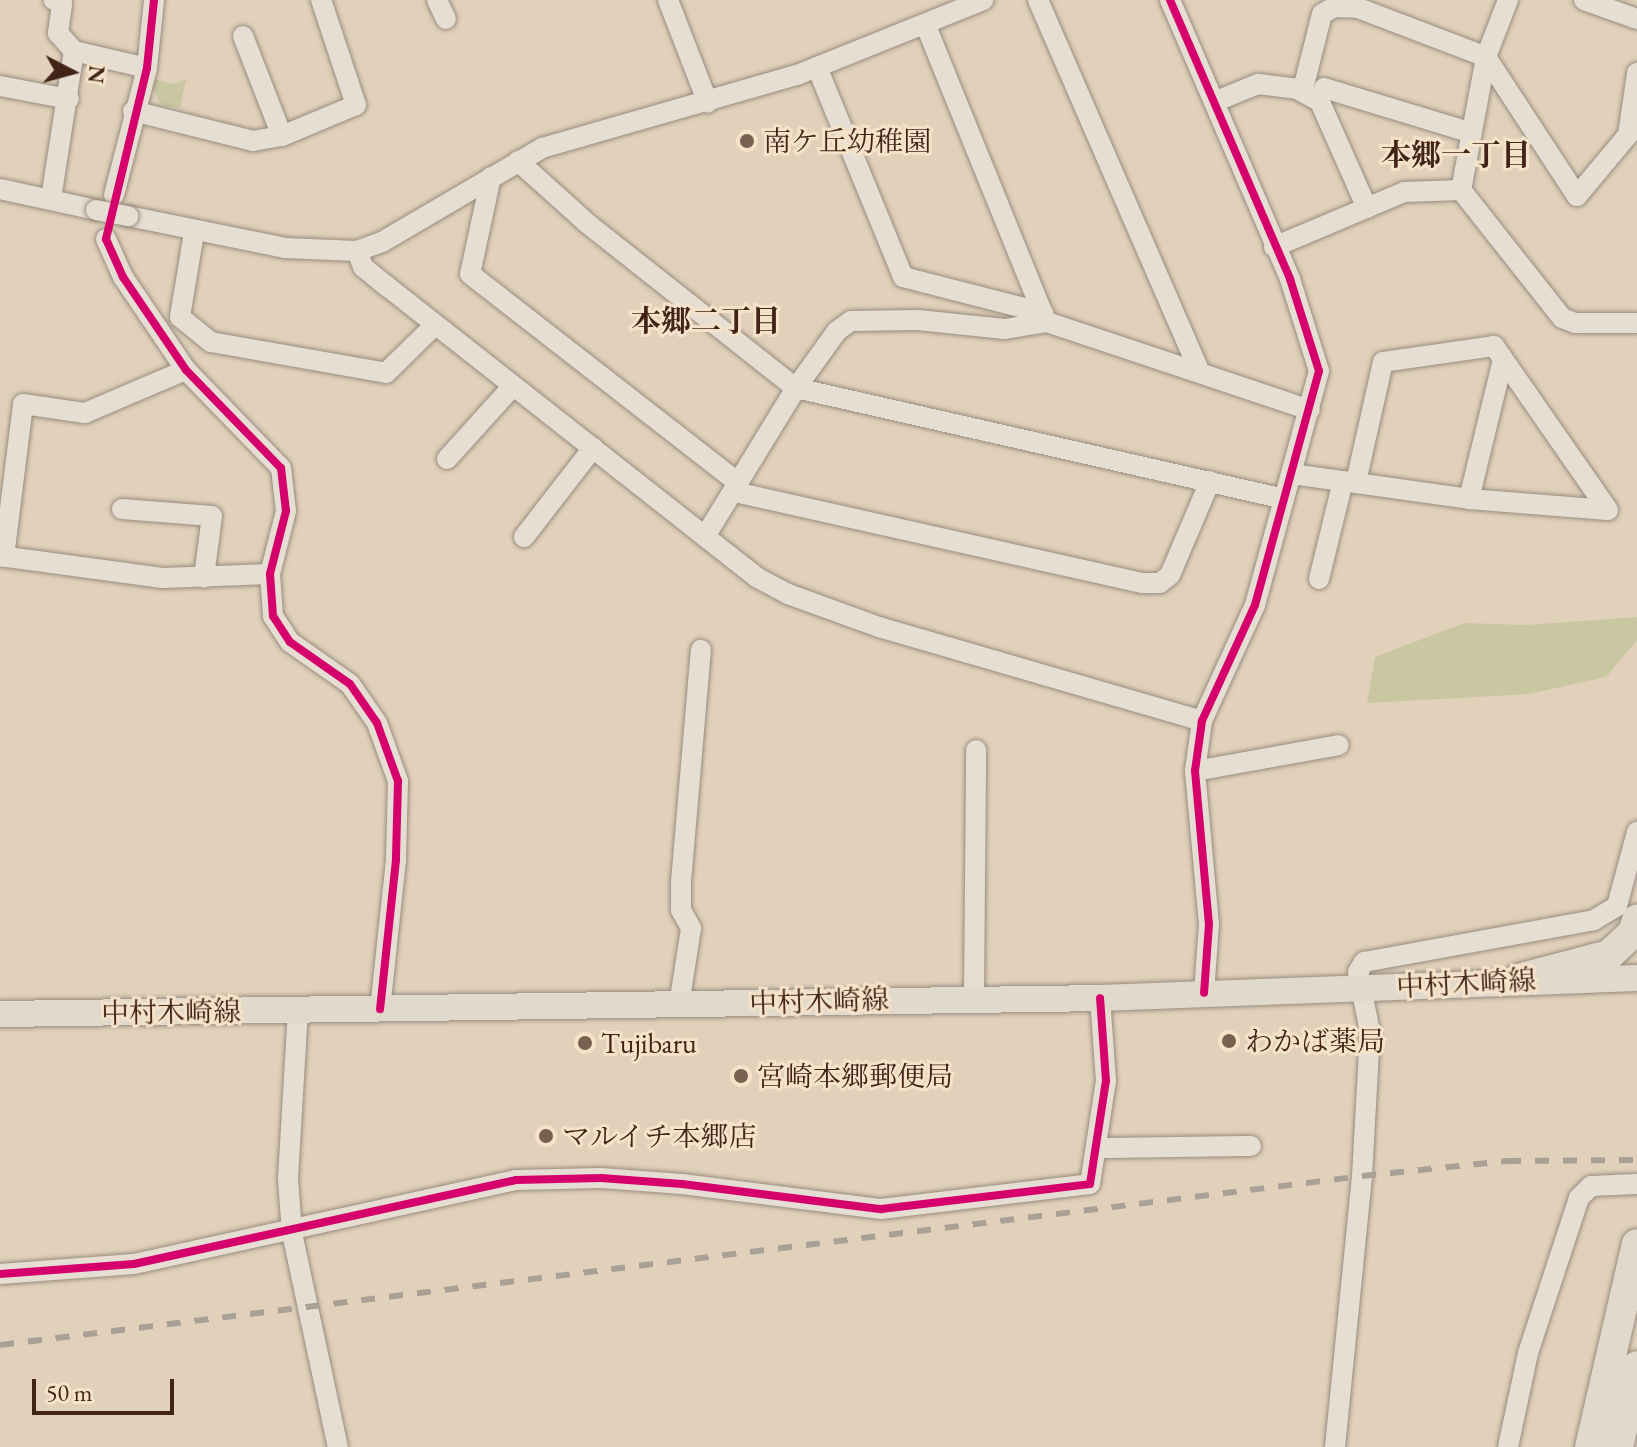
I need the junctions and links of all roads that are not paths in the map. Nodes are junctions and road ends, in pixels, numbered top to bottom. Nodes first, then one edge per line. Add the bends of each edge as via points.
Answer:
1 (54, 0) edge
2 (154, 0) edge
3 (321, 0) edge
4 (668, 0) edge
5 (984, 0) edge
6 (1038, 0) edge
7 (1170, 0) edge
8 (1508, 0) edge
9 (1584, 0) edge
10 (1637, 19) edge
11 (926, 26) junction
12 (243, 36) dead end
13 (74, 51) junction
14 (1486, 57) junction
15 (817, 67) junction
16 (147, 68) junction
17 (1637, 73) edge
18 (0, 86) edge
19 (69, 99) junction
20 (1214, 102) junction
21 (708, 103) junction
22 (133, 111) junction
23 (1469, 132) junction
24 (282, 136) junction
25 (518, 161) junction
26 (491, 177) junction
27 (0, 189) edge
28 (1461, 190) junction
29 (114, 195) dead end
30 (51, 199) junction
31 (1367, 208) junction
32 (194, 233) junction
33 (106, 239) dead end
34 (1274, 247) junction
35 (357, 251) junction
36 (1045, 317) junction
37 (1637, 323) edge
38 (435, 325) junction
39 (1503, 360) junction
40 (186, 370) junction
41 (1199, 370) junction
42 (513, 386) junction
43 (796, 388) junction
44 (1310, 410) junction
45 (593, 448) junction
46 (447, 459) dead end
47 (1292, 474) junction
48 (1210, 481) junction
49 (1350, 481) junction
50 (736, 487) junction
51 (1282, 498) junction
52 (1469, 499) junction
53 (122, 509) dead end
54 (706, 535) junction
55 (524, 537) dead end
56 (2, 557) edge
57 (270, 574) junction
58 (204, 577) junction
59 (1319, 579) dead end
60 (701, 650) dead end
61 (1202, 721) junction
62 (1339, 745) dead end
63 (976, 750) dead end
64 (1195, 771) junction
65 (1637, 832) edge
66 (1637, 920) edge
67 (1637, 978) edge
68 (1518, 979) junction
69 (1363, 988) junction
70 (1204, 993) junction
71 (974, 997) junction
72 (1100, 998) junction
73 (679, 1005) junction
74 (380, 1009) junction
75 (298, 1010) junction
76 (0, 1014) edge
77 (1251, 1146) dead end
78 (1100, 1148) junction
79 (1637, 1184) edge
80 (292, 1233) junction
81 (1637, 1244) edge
82 (0, 1274) edge
83 (1624, 1362) edge
84 (338, 1447) edge
85 (1335, 1447) edge
86 (1508, 1447) edge
87 (1581, 1447) edge
88 (1590, 1447) edge
89 (1618, 1447) edge

1 - 13 street via 62,3 58,33
2 - 16 street
3 - 24 street via 356,105
4 - 21 street
5 - 11 street
6 - 41 street
7 - 20 street
8 - 14 street
9 - 10 street
11 - 15 street
11 - 36 street
12 - 24 street
13 - 16 street
13 - 19 street
14 - 17 street via 1577,196 1628,135
14 - 23 street
14 - 23 street via 1358,8 1334,7 1322,14 1314,86
15 - 21 street
15 - 36 street via 903,277
16 - 22 street
18 - 19 street
19 - 30 street
20 - 31 street via 1258,84 1297,89 1320,102
20 - 34 street
21 - 25 street via 542,148
22 - 24 street via 253,141
22 - 29 street
23 - 28 street
25 - 26 street
25 - 43 street via 588,224
26 - 35 street via 382,242
26 - 50 street via 470,274
27 - 30 street
28 - 31 street via 1404,192
28 - 37 street via 1562,318 1575,323
30 - 32 street, bridge
31 - 34 street
32 - 35 street via 285,248
32 - 38 street via 180,317 211,342 386,373
33 - 40 street via 123,277
34 - 44 street via 1319,371
35 - 38 street via 363,267
36 - 41 street
36 - 43 street via 1005,329 918,320 851,321 837,331
38 - 42 street
39 - 49 street via 1494,346 1383,362
39 - 52 street
39 - 52 street via 1608,510
40 - 56 street via 85,413 23,404
40 - 57 street via 281,468 286,511
41 - 44 street
42 - 45 street
42 - 46 street
43 - 48 street
43 - 50 street
44 - 47 street
45 - 54 street
45 - 55 street
47 - 49 street
47 - 51 street
48 - 50 street via 1170,575 1151,583
48 - 51 street
49 - 52 street
49 - 59 street
50 - 54 street
51 - 61 street via 1255,605
53 - 58 street via 212,516
54 - 61 street via 756,577 816,606
56 - 58 street via 71,569
57 - 58 street
57 - 74 street via 270,604 278,629 362,698 398,781 396,860
60 - 73 street via 681,882 681,910 691,928
61 - 64 street
62 - 64 street
63 - 71 street
64 - 70 street via 1209,924
65 - 69 street via 1617,906 1594,920 1364,962 1358,972
66 - 68 highway via 1633,933 1609,955
67 - 68 main road, 中村木崎線
68 - 69 main road, 中村木崎線
69 - 70 main road, 中村木崎線
69 - 85 street via 1370,1032 1362,1176
70 - 72 main road, 中村木崎線
71 - 72 main road, 中村木崎線
71 - 73 main road, 中村木崎線
72 - 78 street via 1106,1081
73 - 74 main road, 中村木崎線
74 - 75 main road, 中村木崎線
75 - 76 main road, 中村木崎線
75 - 80 street via 288,1179
77 - 78 street
78 - 80 street via 1090,1184 975,1202 881,1209 682,1184 601,1178 516,1180
79 - 86 street via 1591,1186 1579,1198 1528,1353
80 - 82 street via 134,1264
80 - 84 street
81 - 83 highway
83 - 87 highway
83 - 88 highway
83 - 89 highway

